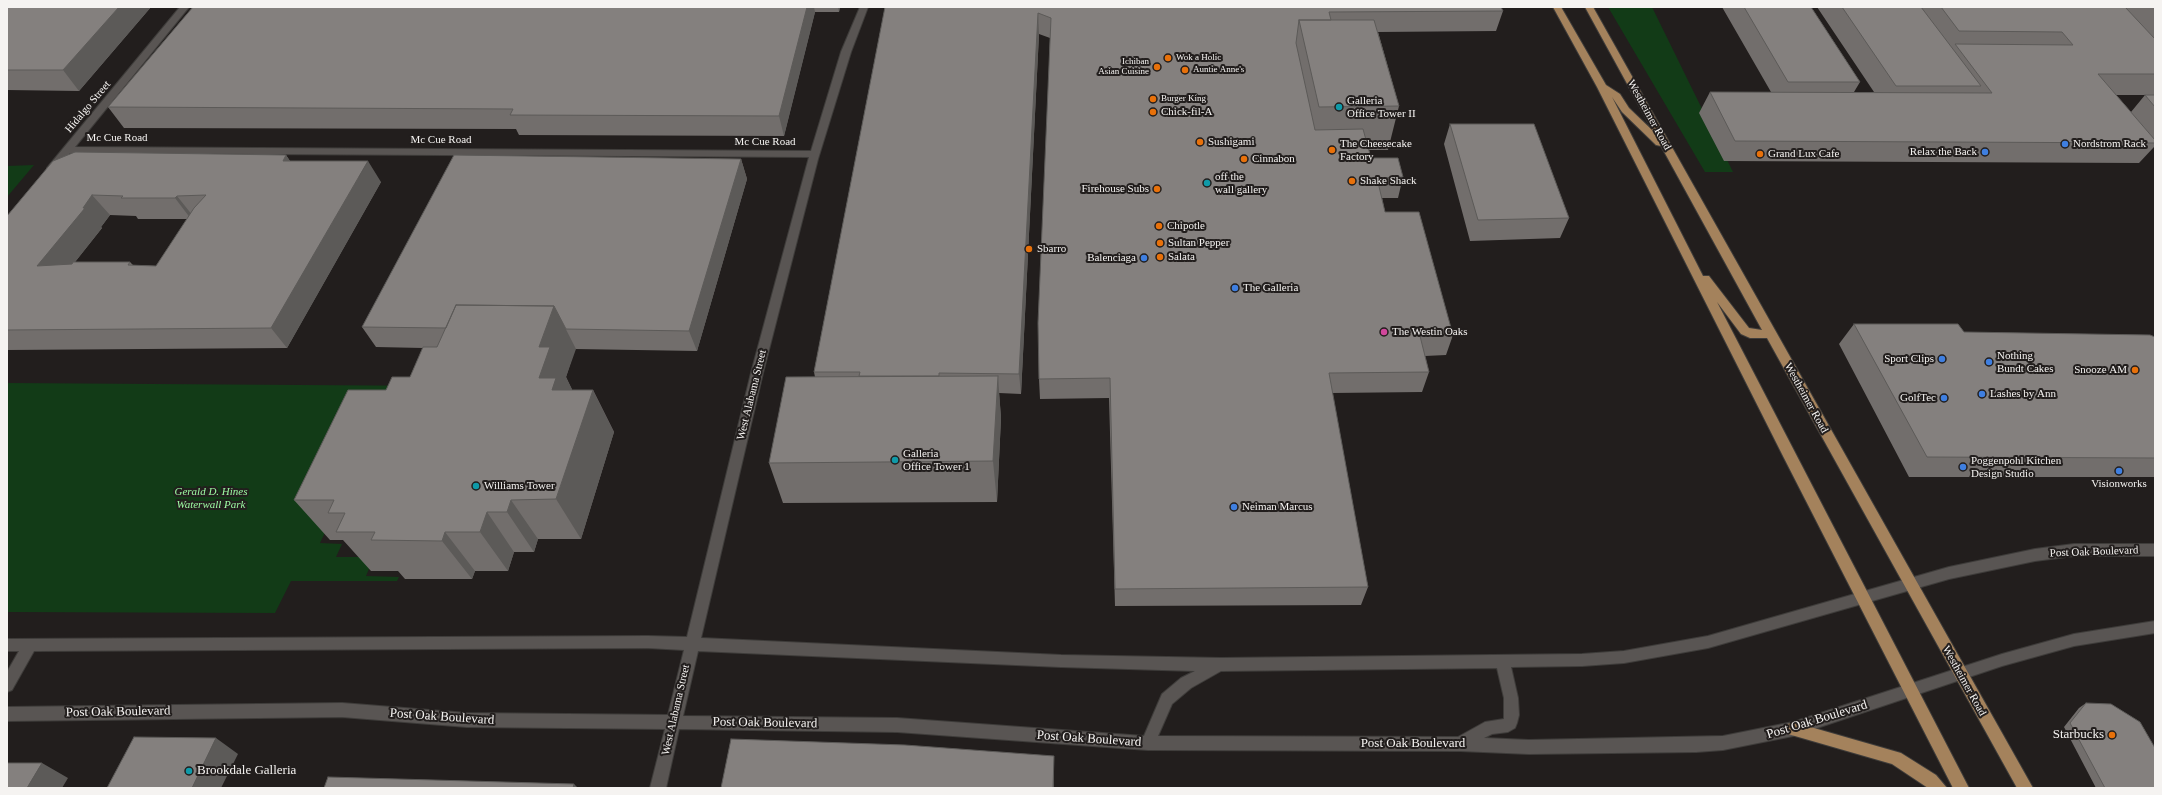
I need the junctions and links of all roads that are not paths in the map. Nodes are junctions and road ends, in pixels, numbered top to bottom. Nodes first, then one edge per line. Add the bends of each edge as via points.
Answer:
1 (185, 7) edge
2 (864, 7) edge
3 (1557, 7) edge
4 (1589, 7) edge
5 (1602, 87) junction
6 (68, 150) junction
7 (1669, 152) junction
8 (814, 154) junction
9 (43, 180) edge
10 (1686, 254) junction
11 (1770, 334) junction
12 (2155, 550) edge
13 (1910, 585) junction
14 (1863, 597) junction
15 (2155, 627) edge
16 (692, 643) junction
17 (30, 645) junction
18 (7, 646) edge
19 (1503, 661) junction
20 (1221, 664) junction
21 (1961, 674) junction
22 (7, 685) edge
23 (1911, 690) junction
24 (7, 714) edge
25 (674, 722) junction
26 (1793, 729) junction
27 (1148, 743) junction
28 (1460, 744) junction
29 (658, 788) edge
30 (1939, 788) edge
31 (1961, 788) edge
32 (2025, 788) edge

1 - 6 main road, Hidalgo Street
2 - 8 main road, West Alabama Street via 846,52
3 - 5 main road
4 - 7 main road, Westheimer Road
5 - 7 main road via 1617,96 1625,110
5 - 10 main road
6 - 8 main road, Mc Cue Road
6 - 9 main road, Hidalgo Street
7 - 11 main road, Westheimer Road
8 - 16 main road, West Alabama Street via 757,373
10 - 11 main road via 1745,331 1750,334
10 - 14 main road
11 - 13 main road, Westheimer Road
12 - 13 main road, Post Oak Boulevard via 2074,550 2035,555 1949,573
13 - 14 main road, Post Oak Boulevard
13 - 21 main road, Westheimer Road
14 - 19 main road, Post Oak Boulevard via 1748,632 1666,650 1582,660
14 - 23 main road
15 - 21 main road, Post Oak Boulevard via 2074,640
16 - 17 main road, Post Oak Boulevard
16 - 20 main road, Post Oak Boulevard via 1007,658
16 - 25 main road, West Alabama Street
17 - 18 main road, Post Oak Boulevard
17 - 22 main road
19 - 20 main road, Post Oak Boulevard
19 - 28 main road via 1511,698 1510,723 1503,727 1490,727
20 - 27 main road via 1186,683 1168,699
21 - 23 main road, Post Oak Boulevard
21 - 32 main road, Westheimer Road
23 - 26 main road, Post Oak Boulevard
23 - 31 main road
24 - 25 main road, Post Oak Boulevard via 342,710 467,720
25 - 27 main road, Post Oak Boulevard via 897,725
25 - 29 main road, West Alabama Street
26 - 28 main road, Post Oak Boulevard via 1723,743 1696,745 1529,747
26 - 30 main road via 1896,758
27 - 28 main road, Post Oak Boulevard

